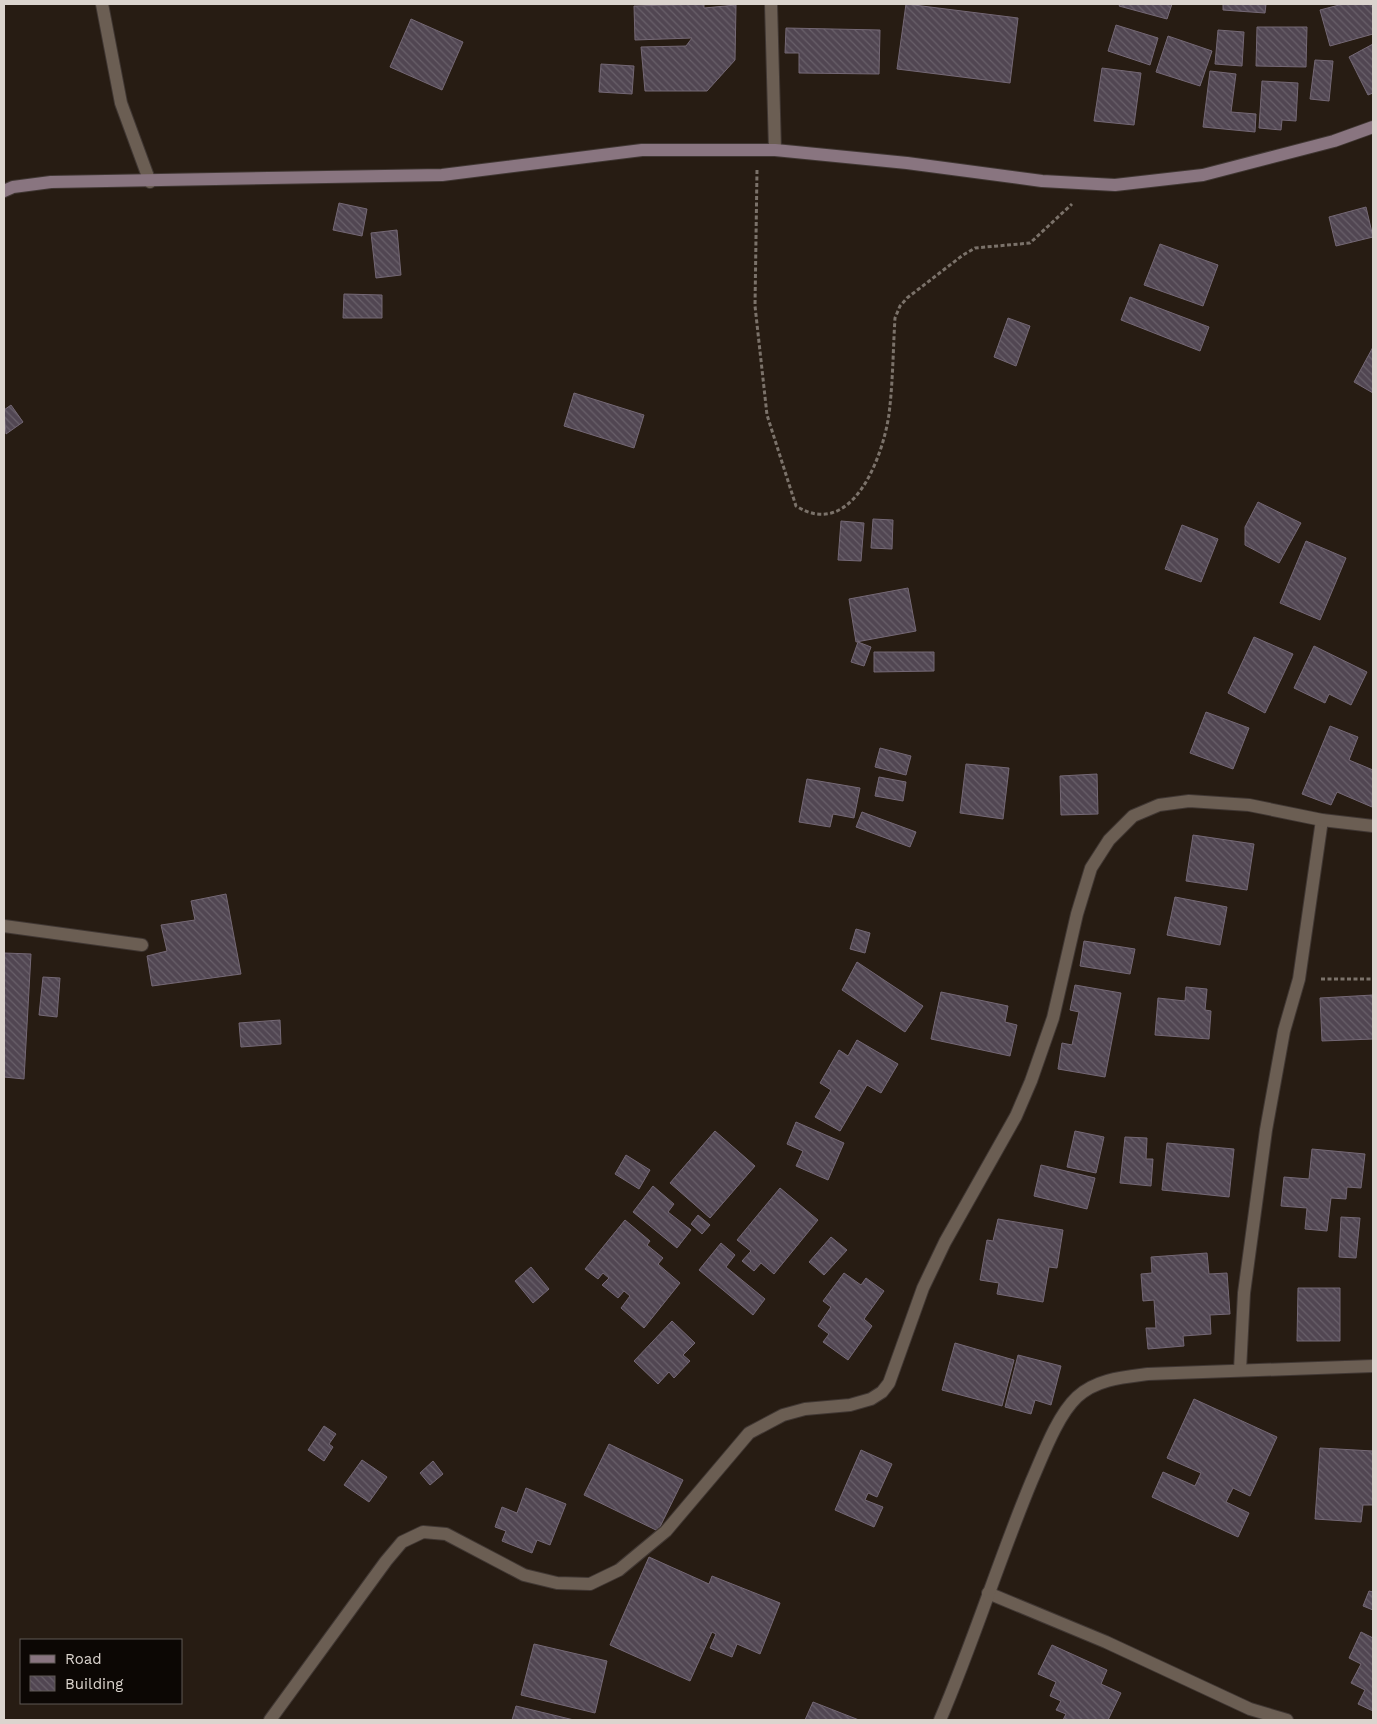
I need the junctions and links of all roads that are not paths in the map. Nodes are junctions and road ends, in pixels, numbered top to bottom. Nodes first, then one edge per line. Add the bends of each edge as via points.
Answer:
1 (102, 4) edge
2 (771, 4) edge
3 (1373, 127) edge
4 (775, 150) junction
5 (150, 182) junction
6 (4, 191) edge
7 (1322, 820) junction
8 (1373, 826) edge
9 (4, 926) edge
10 (142, 945) dead end
11 (1373, 1366) edge
12 (1240, 1370) junction
13 (988, 1593) junction
14 (270, 1720) edge
15 (940, 1720) edge
16 (1287, 1720) edge

1 - 5 street via 121,103
2 - 4 street
3 - 4 street via 1334,141 1203,175 1115,185 1042,181
4 - 5 street via 642,150 442,175
5 - 6 street via 51,182
7 - 8 street
7 - 12 street via 1299,979 1284,1031 1266,1130 1244,1293
7 - 14 street via 1249,805 1189,801 1159,805 1133,816 1109,840 1090,868 1052,1018 1031,1081 1016,1116 923,1288 889,1383 882,1392 850,1405 805,1409 783,1415 749,1433 666,1531 619,1570 590,1584 557,1583 524,1575 446,1534 423,1532 402,1542
9 - 10 street
11 - 12 street
12 - 13 street via 1111,1379 1077,1397 1046,1448
13 - 15 street
13 - 16 street via 1106,1642 1250,1709

